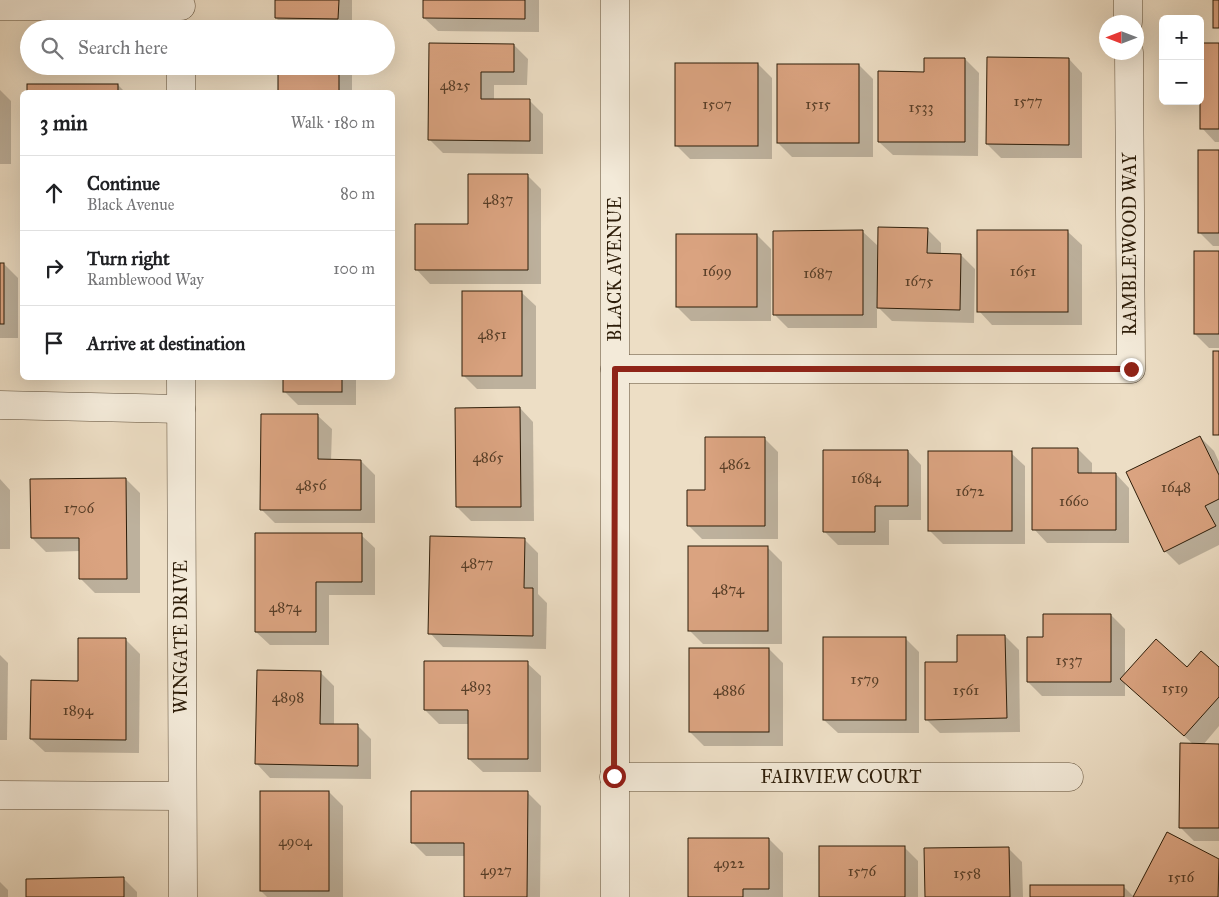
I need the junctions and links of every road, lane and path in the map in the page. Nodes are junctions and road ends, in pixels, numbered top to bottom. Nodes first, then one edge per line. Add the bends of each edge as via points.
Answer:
1 (615, 0) edge
2 (1128, 0) edge
3 (0, 6) edge
4 (182, 12) edge
5 (1128, 15) edge
6 (1129, 60) edge
7 (182, 75) edge
8 (182, 90) edge
9 (615, 369) junction
10 (182, 380) edge
11 (0, 405) edge
12 (182, 409) junction
13 (614, 776) junction
14 (1069, 776) dead end
15 (0, 795) edge
16 (182, 796) junction
17 (182, 897) edge
18 (615, 897) edge

1 - 9 street, BLACK AVENUE
2 - 5 street
3 - 4 street
6 - 9 street, RAMBLEWOOD WAY via 1131,369
7 - 8 street
9 - 13 street, BLACK AVENUE
10 - 12 street, WINGATE DRIVE
11 - 12 street
12 - 16 street, WINGATE DRIVE
13 - 14 street, FAIRVIEW COURT
13 - 18 street, BLACK AVENUE
15 - 16 street
16 - 17 street, WINGATE DRIVE

